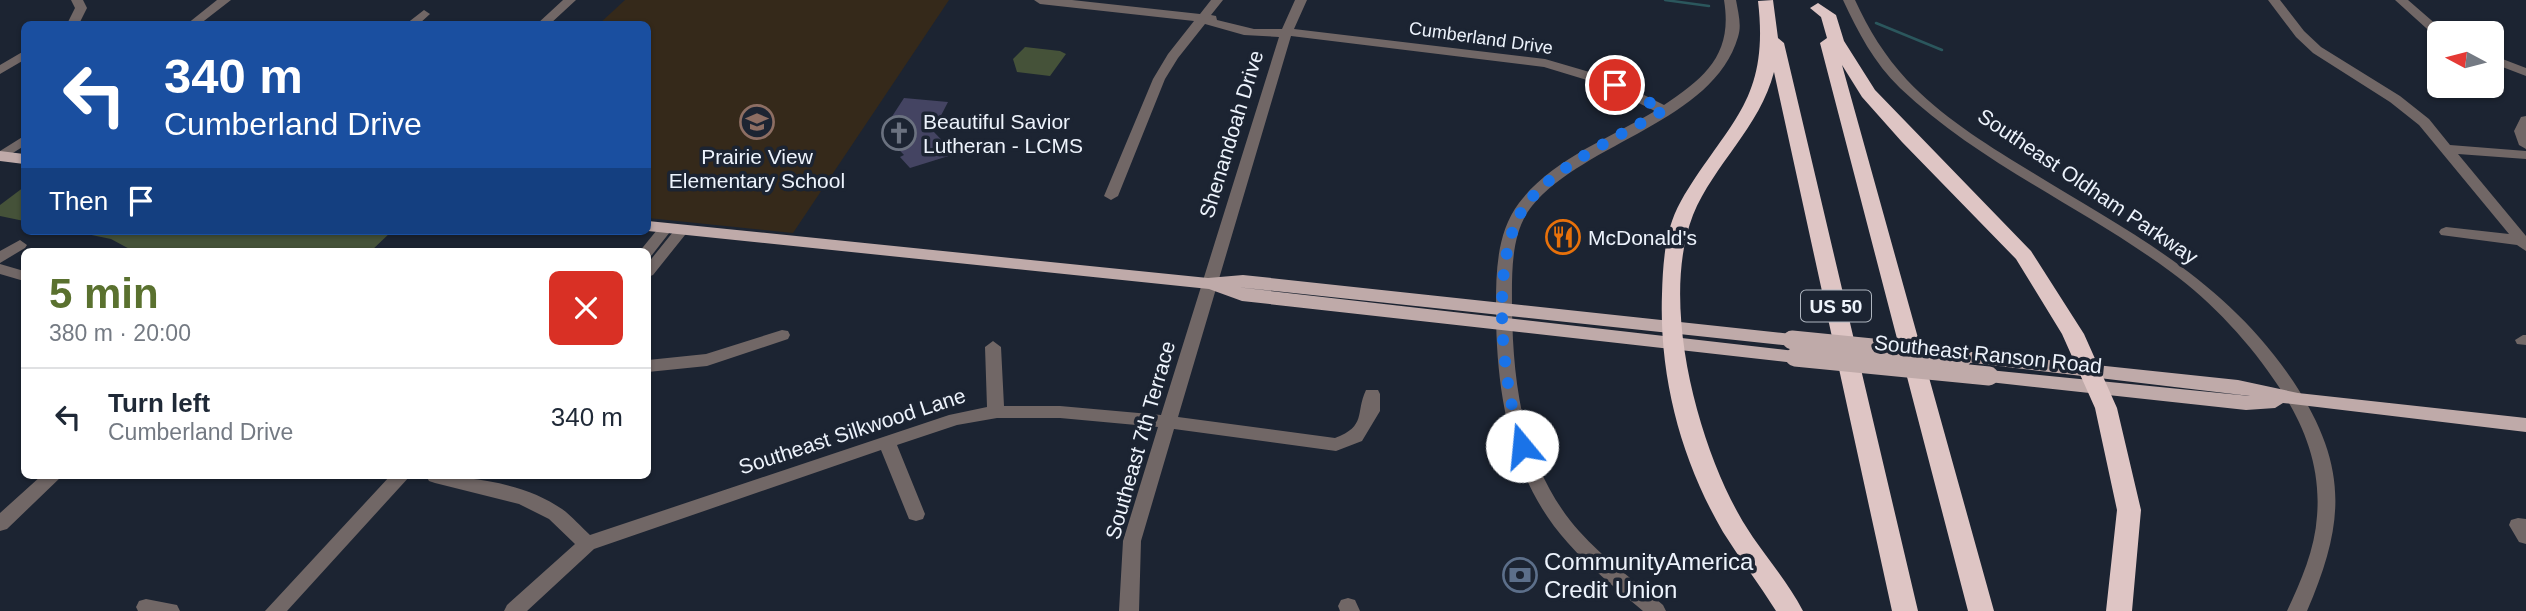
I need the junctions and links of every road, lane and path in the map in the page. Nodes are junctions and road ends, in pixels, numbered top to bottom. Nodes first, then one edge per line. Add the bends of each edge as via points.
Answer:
1 (77, 0) edge
2 (225, 0) edge
3 (570, 0) edge
4 (1040, 0) edge
5 (1217, 0) edge
6 (1301, 0) edge
7 (1730, 0) edge
8 (1849, 0) edge
9 (2274, 0) edge
10 (2401, 0) edge
11 (1766, 1) edge
12 (1817, 4) edge
13 (425, 13) dead end
14 (1203, 19) junction
15 (74, 21) edge
16 (197, 21) edge
17 (416, 21) edge
18 (546, 21) edge
19 (2427, 23) edge
20 (1286, 32) junction
21 (21, 57) edge
22 (2504, 64) edge
23 (0, 70) edge
24 (2526, 72) edge
25 (1664, 110) junction
26 (2526, 120) edge
27 (21, 142) edge
28 (2526, 145) edge
29 (2447, 149) junction
30 (2, 155) edge
31 (2526, 155) edge
32 (21, 158) edge
33 (1111, 197) dead end
34 (651, 226) edge
35 (674, 229) junction
36 (2446, 232) dead end
37 (2524, 242) edge
38 (20, 246) dead end
39 (651, 249) edge
40 (0, 258) edge
41 (651, 267) edge
42 (0, 269) edge
43 (21, 275) edge
44 (1208, 284) junction
45 (1504, 316) junction
46 (782, 335) dead end
47 (1673, 335) junction
48 (993, 347) dead end
49 (1794, 348) junction
50 (651, 366) edge
51 (2095, 379) junction
52 (1372, 394) dead end
53 (2298, 400) junction
54 (996, 410) junction
55 (1167, 422) junction
56 (2526, 425) edge
57 (887, 443) junction
58 (50, 479) edge
59 (398, 479) edge
60 (447, 479) edge
61 (916, 514) dead end
62 (0, 524) edge
63 (2526, 526) edge
64 (2526, 537) edge
65 (587, 544) junction
66 (146, 607) dead end
67 (170, 611) edge
68 (275, 611) edge
69 (514, 611) edge
70 (1129, 611) edge
71 (1656, 611) edge
72 (1790, 611) edge
73 (1905, 611) edge
74 (1981, 611) edge
75 (2119, 611) edge
76 (2297, 611) edge

1 - 15 street via 81,8
2 - 16 street
3 - 18 street
4 - 14 street, Cumberland Drive
5 - 14 street
6 - 20 street, Shenandoah Drive
7 - 25 street via 1733,34 1727,51 1701,82
8 - 53 street, Southeast Oldham Parkway via 1872,48 1931,108 2014,168 2177,268 2251,338
9 - 29 street via 2308,42 2407,107
10 - 19 street
11 - 47 highway via 1769,52 1754,106 1689,203 1676,237
11 - 73 highway, US 50
12 - 51 highway via 1828,15 1836,41 1868,93 2024,255
12 - 74 highway, US 50
13 - 17 street
14 - 20 street, Cumberland Drive via 1234,29
14 - 33 street via 1159,79
20 - 25 street, Cumberland Drive via 1545,63 1605,81
20 - 44 street, Shenandoah Drive
21 - 23 street
22 - 24 street
25 - 45 street via 1548,181 1527,202 1506,247
26 - 28 street via 2521,131
27 - 30 street
29 - 31 street
29 - 37 street
30 - 32 main road
34 - 35 main road, Southeast Ranson Road
35 - 39 street
35 - 41 street
35 - 44 main road, Southeast Ranson Road
36 - 37 street
38 - 40 street
42 - 43 street
44 - 45 main road, Southeast Ranson Road via 1243,281
44 - 55 street, Southeast 7th Terrace
45 - 47 main road, Southeast Ranson Road
45 - 71 street via 1510,408 1536,482 1573,537
46 - 50 street via 707,360
47 - 49 main road, Southeast Ranson Road
47 - 72 highway via 1686,423 1704,469 1732,524
48 - 54 street
49 - 51 main road, Southeast Ranson Road, bridge via 1989,376
49 - 51 main road, bridge via 1963,357
51 - 53 main road, Southeast Ranson Road via 2245,402
51 - 75 highway via 2129,510
52 - 55 street, Southeast Silkwood Lane via 1371,411 1356,437 1335,445
53 - 56 main road, Southeast Ranson Road
53 - 76 street, Southeast Oldham Parkway via 2321,447 2330,502 2315,575
54 - 55 street, Southeast Silkwood Lane
54 - 57 street, Southeast Silkwood Lane
55 - 70 street, Southeast 7th Terrace via 1132,541
57 - 61 street
57 - 65 street, Southeast Silkwood Lane
58 - 62 street
59 - 68 street
60 - 65 street via 524,498 556,514
63 - 64 street via 2518,525
65 - 69 street, Southeast Silkwood Lane
66 - 67 street

